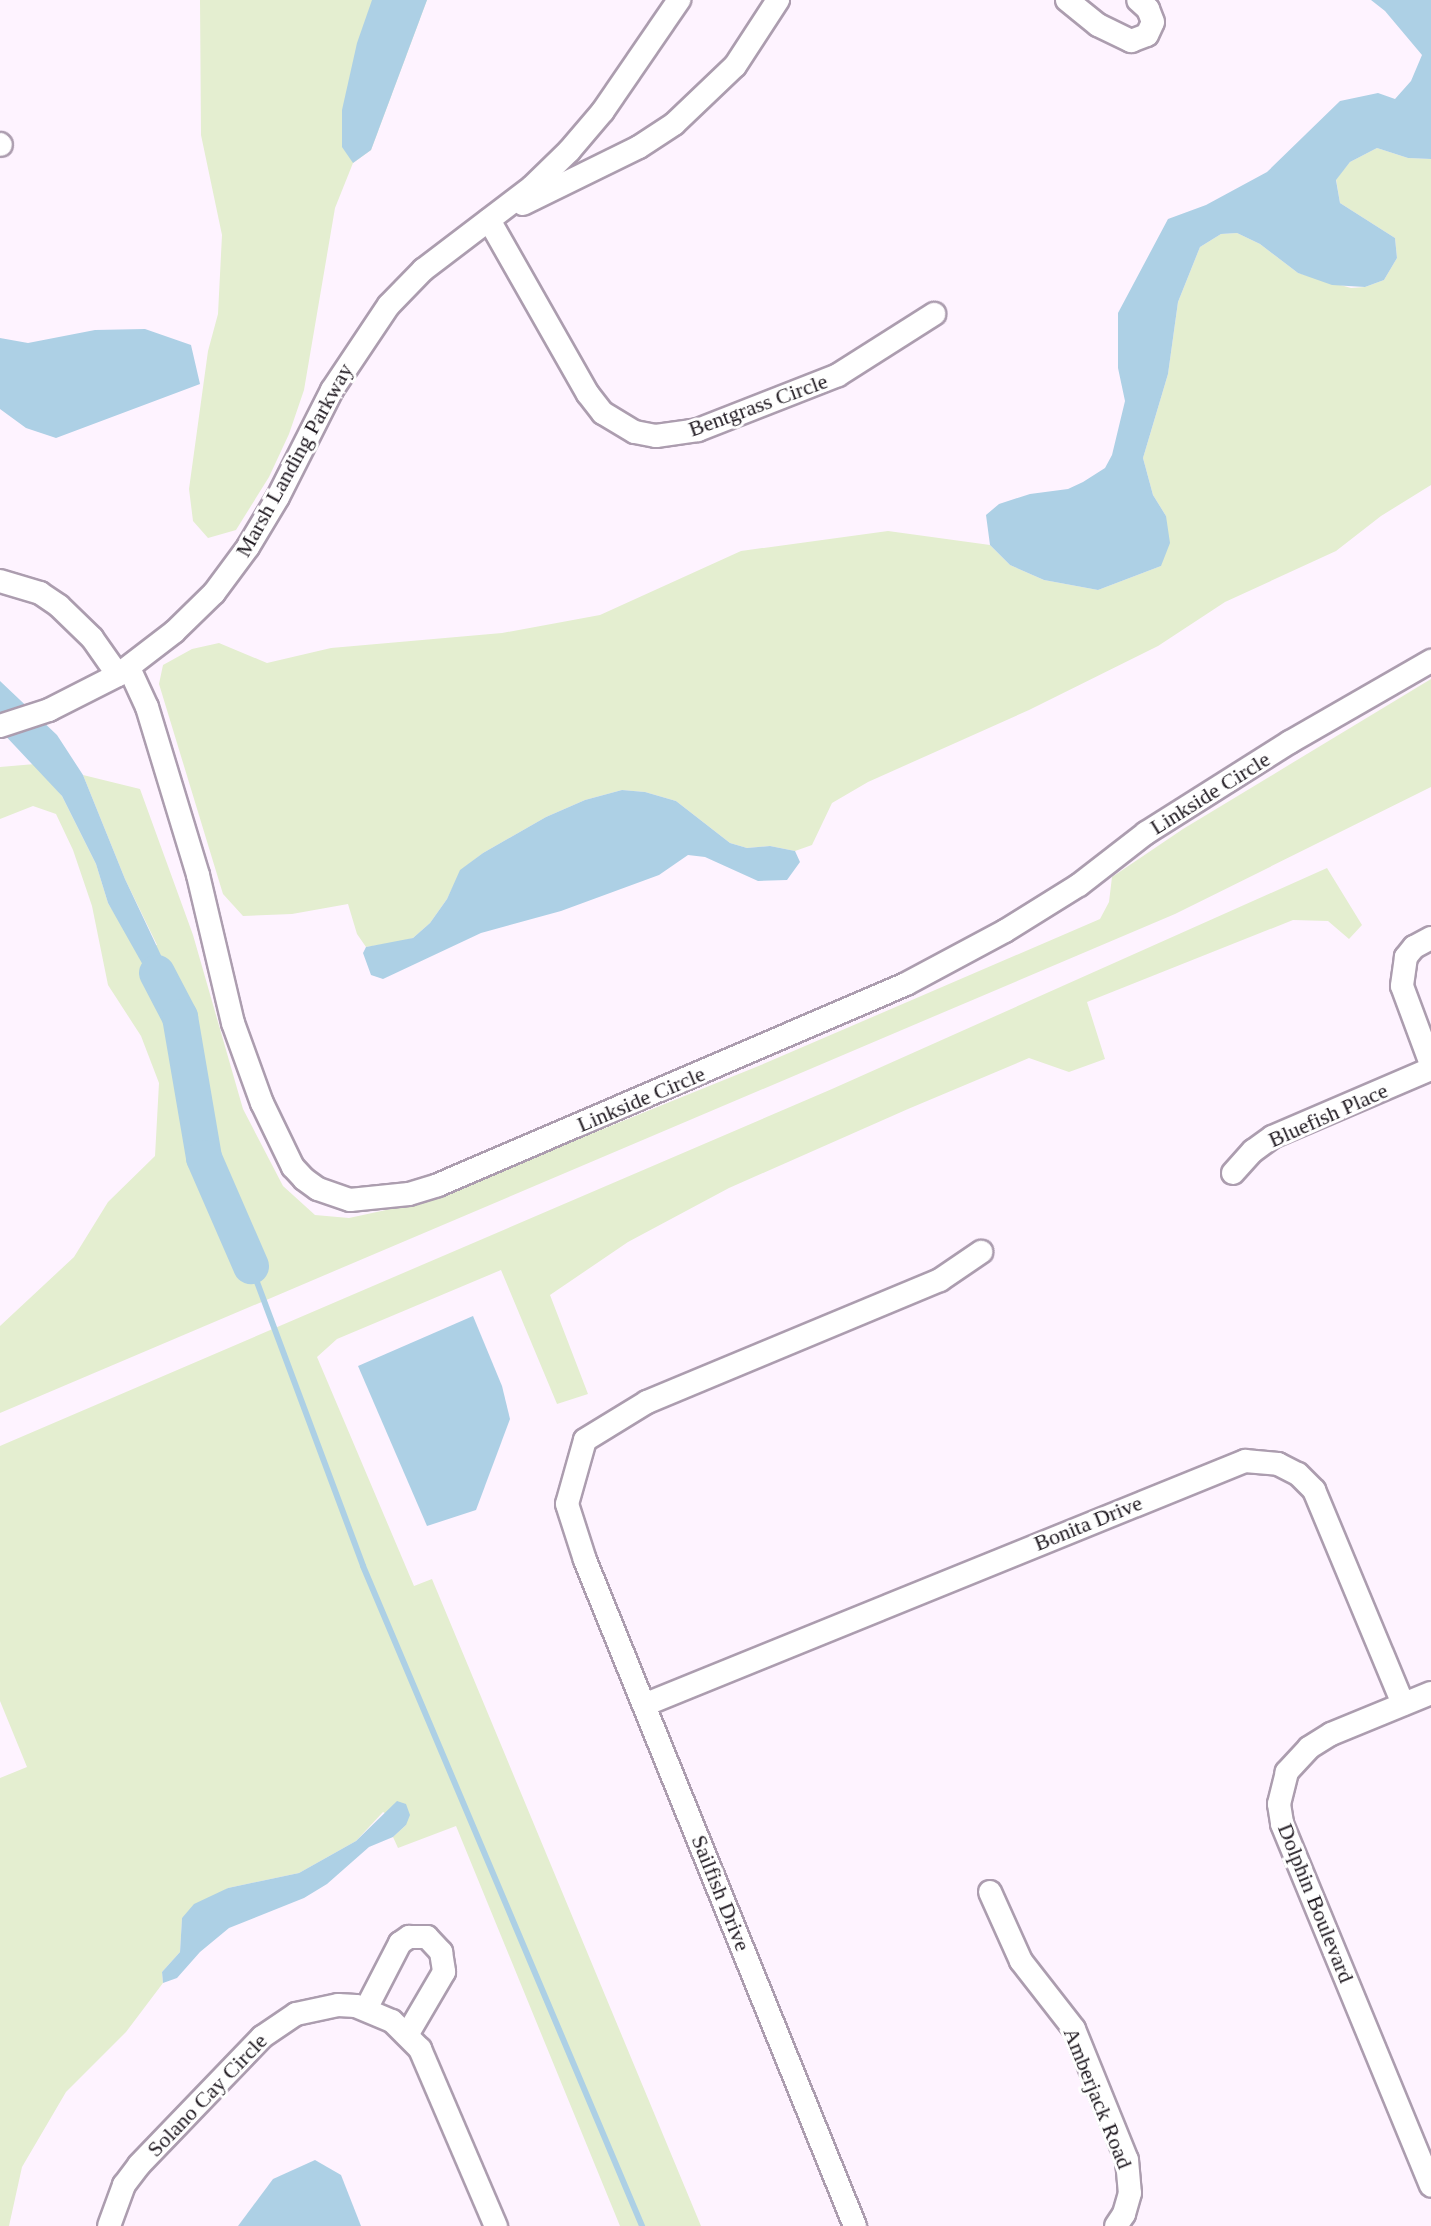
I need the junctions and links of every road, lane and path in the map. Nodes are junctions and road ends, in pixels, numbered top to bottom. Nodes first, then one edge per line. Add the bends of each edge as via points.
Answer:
1 (679, 0) edge
2 (778, 0) edge
3 (1067, 0) edge
4 (1138, 0) edge
5 (489, 220) junction
6 (934, 314) dead end
7 (0, 581) edge
8 (1431, 661) edge
9 (124, 671) junction
10 (0, 726) edge
11 (1431, 938) edge
12 (1431, 1066) edge
13 (1233, 1173) dead end
14 (981, 1252) dead end
15 (1431, 1693) edge
16 (1403, 1704) junction
17 (644, 1705) junction
18 (990, 1892) dead end
19 (366, 2009) junction
20 (407, 2035) junction
21 (1431, 2186) edge
22 (109, 2226) edge
23 (496, 2226) edge
24 (855, 2226) edge
25 (1116, 2226) edge

1 - 5 street, Marsh Landing Parkway via 569,151
2 - 5 street, Marsh Landing Parkway via 735,66 674,124 601,167
3 - 4 street via 1098,25 1131,41 1147,35 1153,22
5 - 6 street, Bentgrass Circle via 588,394 603,413 635,432 656,436 698,430 838,375
5 - 9 street, Marsh Landing Parkway via 423,270 389,305 332,390 248,547 214,593
7 - 9 street, Linkside Circle via 40,593 59,606
8 - 9 street, Linkside Circle via 1146,833 1079,885 1018,923 906,984 438,1185 380,1199 350,1200 318,1189 293,1167 262,1103 233,1023 198,875 147,707
9 - 10 street, Marsh Landing Parkway via 49,710
11 - 12 street via 1406,957 1402,978
12 - 13 street, Bluefish Place via 1272,1137
14 - 17 street, Sailfish Drive via 940,1280 647,1402 585,1440 567,1504
15 - 16 street, Dolphin Boulevard
16 - 17 street, Bonita Drive via 1314,1490 1278,1464 1245,1461
16 - 21 street, Dolphin Boulevard via 1309,1748 1287,1772 1279,1804 1282,1824
17 - 24 street, Sailfish Drive
18 - 25 street, Amberjack Road via 1021,1961 1074,2029 1127,2160 1130,2193
19 - 20 street, Solano Cay Circle
19 - 20 street via 400,1943 427,1937 441,1952 444,1972
19 - 22 street, Solano Cay Circle via 322,2006 273,2027 139,2165 124,2185
20 - 23 street, Solano Cay Circle via 429,2065

